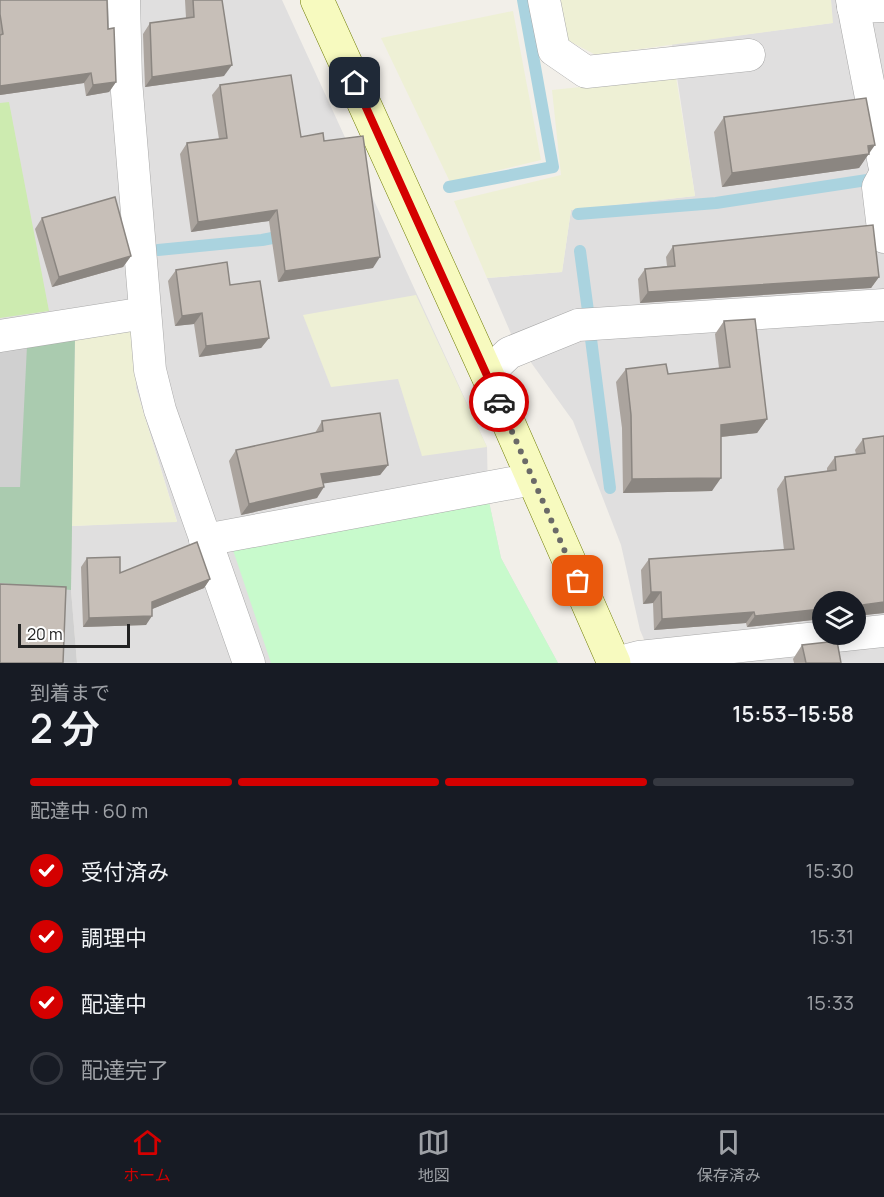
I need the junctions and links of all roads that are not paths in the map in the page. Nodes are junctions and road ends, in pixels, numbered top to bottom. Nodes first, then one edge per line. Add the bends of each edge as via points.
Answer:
1 (124, 0) edge
2 (317, 0) edge
3 (544, 0) edge
4 (853, 4) edge
5 (884, 6) edge
6 (749, 55) dead end
7 (882, 178) edge
8 (884, 237) edge
9 (884, 305) edge
10 (146, 313) junction
11 (0, 336) edge
12 (487, 374) junction
13 (533, 479) junction
14 (206, 540) junction
15 (884, 631) edge
16 (249, 663) edge
17 (615, 663) edge

1 - 10 street via 126,80
2 - 12 main road
3 - 6 street via 554,50 586,72
4 - 5 street
4 - 7 street
7 - 8 street
9 - 12 street via 578,325 509,353
10 - 11 street
10 - 14 street via 150,370 160,410
12 - 13 main road
13 - 14 street
13 - 17 main road
14 - 16 street
15 - 17 street via 639,657

